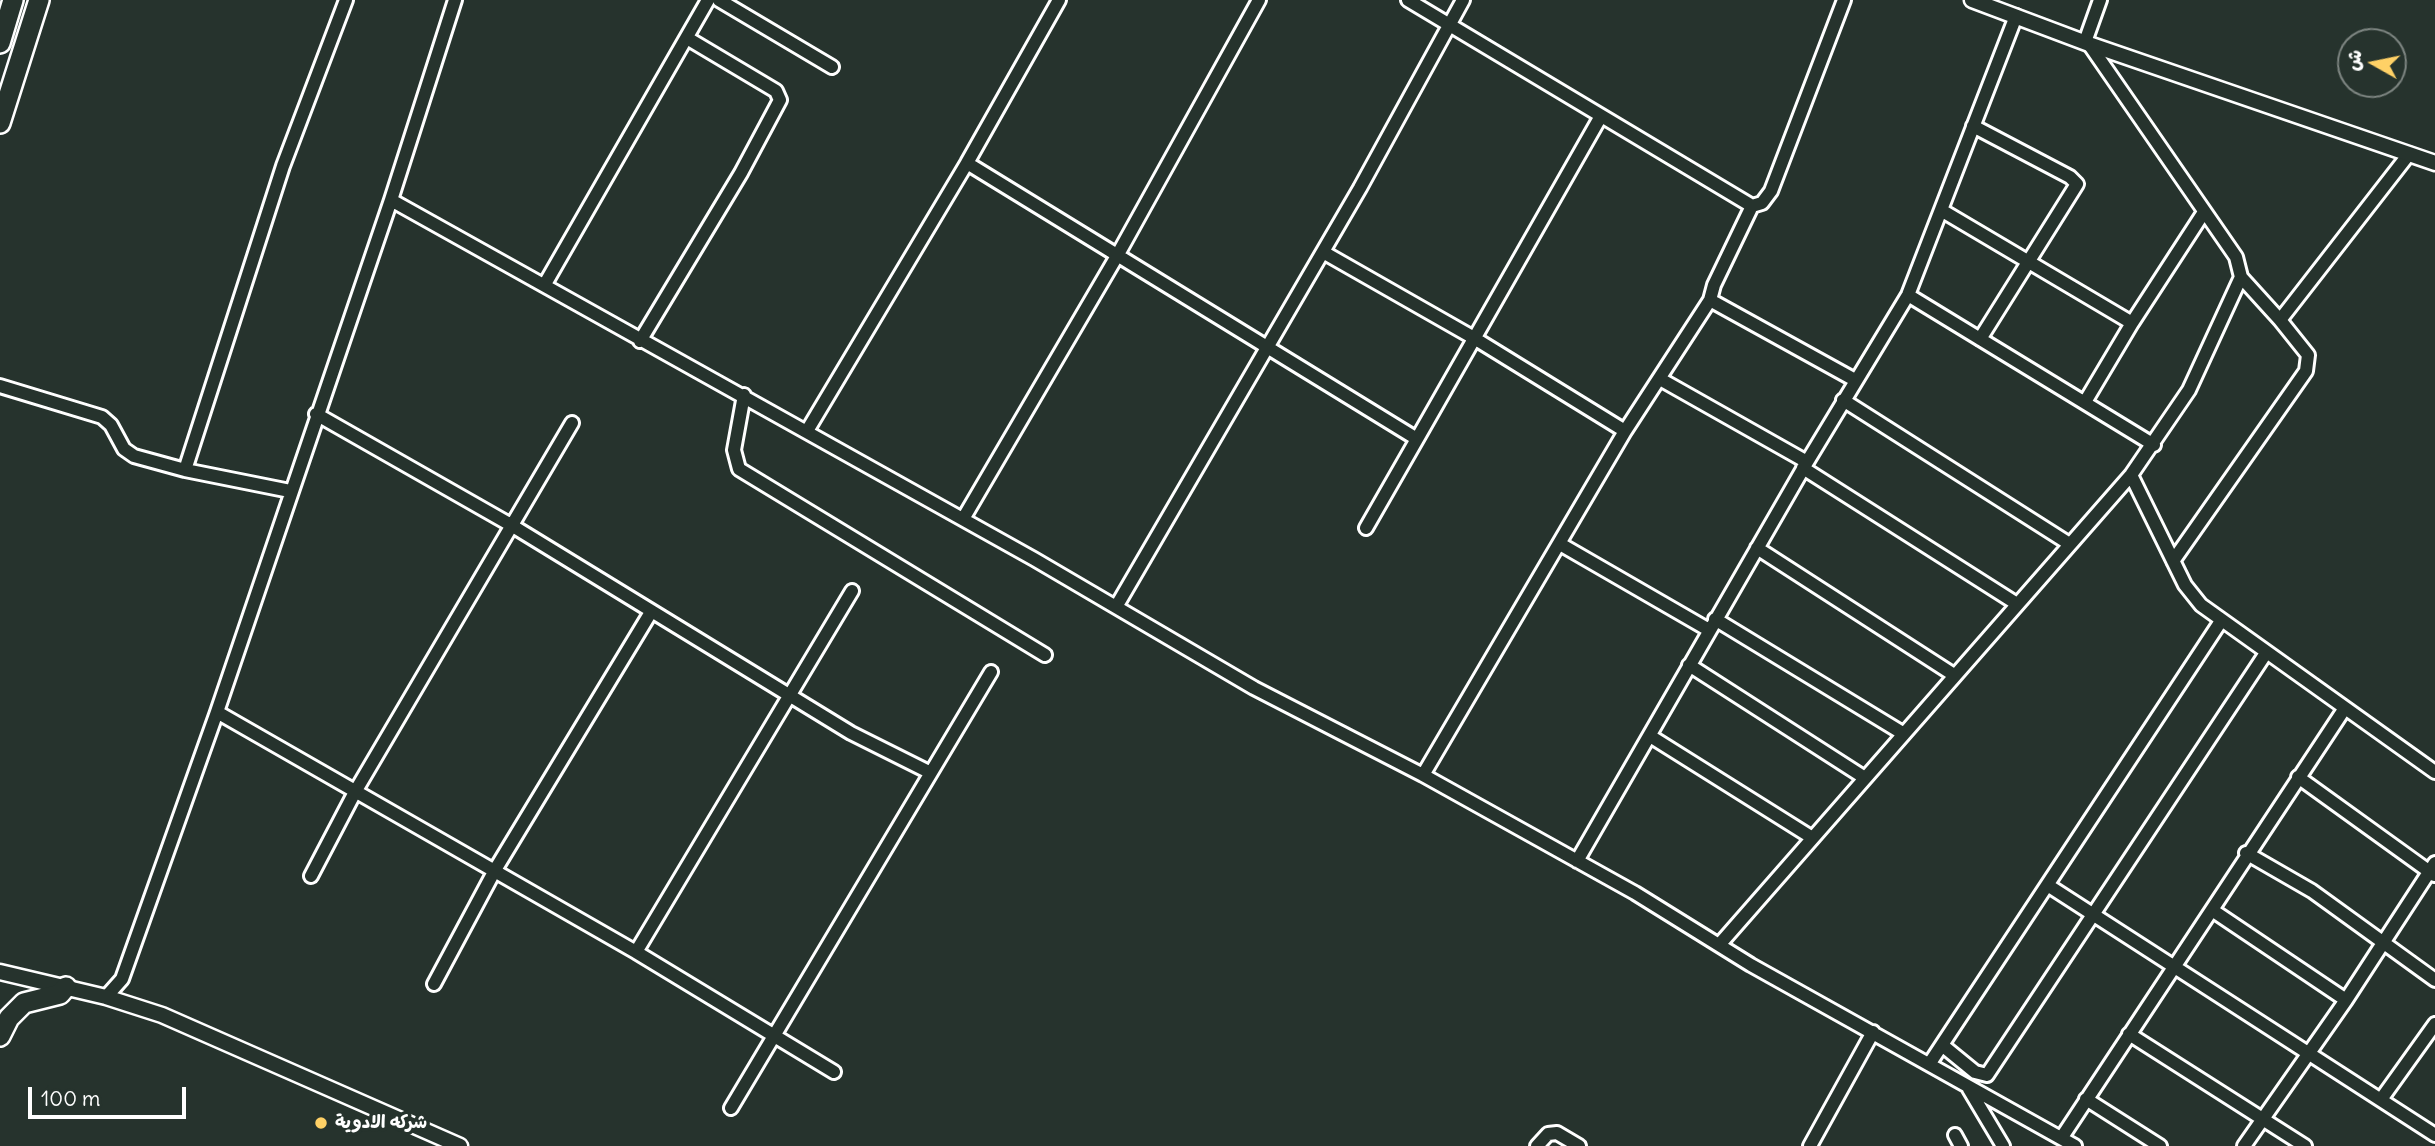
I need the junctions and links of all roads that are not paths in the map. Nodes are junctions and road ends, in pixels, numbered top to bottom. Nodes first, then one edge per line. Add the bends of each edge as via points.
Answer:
1 (13, 0) edge
2 (39, 0) edge
3 (346, 0) edge
4 (455, 0) edge
5 (708, 0) edge
6 (719, 0) edge
7 (1059, 0) edge
8 (1259, 0) edge
9 (1408, 0) edge
10 (1463, 0) edge
11 (1844, 0) edge
12 (1972, 0) edge
13 (2100, 0) edge
14 (2016, 16) junction
15 (1450, 26) junction
16 (687, 38) junction
17 (0, 43) edge
18 (2087, 43) junction
19 (832, 67) dead end
20 (1601, 116) junction
21 (0, 123) edge
22 (1973, 126) junction
23 (2409, 154) junction
24 (967, 163) junction
25 (2435, 163) edge
26 (391, 200) junction
27 (1752, 206) junction
28 (1941, 210) junction
29 (2204, 212) junction
30 (1323, 252) junction
31 (1116, 256) junction
32 (2028, 262) junction
33 (2241, 277) junction
34 (545, 284) junction
35 (1908, 295) junction
36 (1710, 300) junction
37 (2280, 320) junction
38 (2132, 323) junction
39 (1474, 338) junction
40 (1980, 339) junction
41 (640, 341) junction
42 (1266, 347) junction
43 (1660, 379) junction
44 (1855, 380) junction
45 (0, 386) edge
46 (744, 395) junction
47 (1843, 400) junction
48 (2085, 402) junction
49 (316, 414) junction
50 (572, 423) dead end
51 (807, 431) junction
52 (1625, 431) junction
53 (1417, 439) junction
54 (2154, 445) junction
55 (1805, 465) junction
56 (185, 470) junction
57 (2131, 475) junction
58 (290, 491) junction
59 (963, 519) junction
60 (511, 525) junction
61 (1366, 528) dead end
62 (2068, 542) junction
63 (1560, 544) junction
64 (1757, 548) junction
65 (2173, 561) junction
66 (852, 591) dead end
67 (2017, 604) junction
68 (1116, 607) junction
69 (651, 612) junction
70 (2221, 621) junction
71 (1712, 625) junction
72 (2266, 653) junction
73 (1045, 655) dead end
74 (1689, 665) junction
75 (991, 671) dead end
76 (1954, 675) junction
77 (789, 694) junction
78 (2345, 708) junction
79 (217, 712) junction
80 (1904, 734) junction
81 (1650, 736) junction
82 (929, 772) junction
83 (2435, 772) edge
84 (1423, 775) junction
85 (2298, 777) junction
86 (1865, 778) junction
87 (355, 792) junction
88 (1811, 837) junction
89 (2246, 853) junction
90 (1577, 861) junction
91 (495, 870) junction
92 (2433, 870) edge
93 (311, 876) dead end
94 (2049, 886) junction
95 (2211, 910) junction
96 (2094, 915) junction
97 (2381, 943) junction
98 (1719, 944) junction
99 (636, 952) junction
100 (2174, 966) junction
101 (0, 972) edge
102 (122, 979) junction
103 (2435, 980) edge
104 (434, 984) dead end
105 (66, 988) junction
106 (106, 998) junction
107 (2346, 1000) junction
108 (128, 1004) junction
109 (2435, 1024) edge
110 (1873, 1032) junction
111 (2129, 1034) junction
112 (775, 1035) junction
113 (0, 1036) edge
114 (1942, 1045) junction
115 (2309, 1054) junction
116 (1930, 1063) junction
117 (834, 1072) dead end
118 (1969, 1089) junction
119 (2382, 1098) junction
120 (2086, 1100) junction
121 (731, 1108) dead end
122 (2262, 1120) junction
123 (2435, 1135) edge
124 (2062, 1137) junction
125 (460, 1146) edge
126 (1537, 1146) edge
127 (1579, 1146) edge
128 (1810, 1146) edge
129 (2003, 1146) edge
130 (2076, 1146) edge
131 (2160, 1146) edge
132 (2244, 1146) edge
133 (2305, 1146) edge

1 - 17 main road
2 - 21 main road
3 - 56 street via 284,166
4 - 26 street
5 - 16 street
6 - 19 street
7 - 24 street
8 - 31 street
9 - 15 street
10 - 15 street
11 - 27 street via 1771,191 1762,203
12 - 14 street
13 - 18 street
14 - 18 street
14 - 22 street
15 - 20 street
15 - 30 street
16 - 34 street
16 - 41 street via 776,91 780,100
18 - 23 street
18 - 29 street
20 - 27 street
20 - 39 street
22 - 28 street
22 - 32 street via 2077,184
23 - 25 street
23 - 37 street
24 - 31 street
24 - 51 street
26 - 34 street
26 - 49 street
27 - 36 street
28 - 32 street
28 - 35 street
29 - 33 street via 2236,257
29 - 38 street
30 - 39 street
30 - 42 street
31 - 42 street
31 - 59 street
32 - 38 street
32 - 40 street
33 - 37 street
33 - 54 street via 2189,390
34 - 41 street
35 - 40 street
35 - 44 street
36 - 43 street
36 - 44 street
37 - 65 street via 2308,355 2306,372
38 - 48 street
39 - 52 street
39 - 53 street
40 - 48 street
41 - 46 street
42 - 53 street
42 - 68 street
43 - 52 street
43 - 55 street
44 - 47 street
45 - 56 street via 102,417 134,456
46 - 51 street
46 - 73 street via 734,450 739,469
47 - 55 street
47 - 62 street
48 - 54 street
49 - 58 street
49 - 60 street
50 - 60 street
51 - 59 street
52 - 63 street
53 - 61 street
54 - 57 street
55 - 64 street
55 - 67 street
56 - 58 street
57 - 62 street
57 - 65 street
58 - 79 street
59 - 68 street
60 - 69 street
60 - 87 street
62 - 67 street
63 - 71 street
63 - 84 street
64 - 71 street
64 - 76 street
65 - 70 street via 2192,596
66 - 77 street
67 - 76 street
68 - 84 street via 1254,688
69 - 77 street
69 - 91 street
70 - 72 street
70 - 94 street
71 - 74 street
71 - 80 street
72 - 78 street
72 - 96 street
74 - 81 street
74 - 86 street
75 - 82 street
76 - 80 street
77 - 82 street via 851,733
77 - 99 street
78 - 83 street
78 - 85 street
79 - 87 street
79 - 102 street
80 - 86 street
81 - 88 street
81 - 90 street
82 - 112 street
84 - 90 street
85 - 89 street
85 - 92 street
86 - 88 street
87 - 91 street
87 - 93 street
88 - 98 street
89 - 95 street
89 - 97 street via 2312,891
90 - 98 street
91 - 99 street
91 - 104 street
92 - 97 street
94 - 96 street
94 - 114 street
95 - 100 street
95 - 107 street
96 - 100 street
96 - 114 street via 1987,1074 1975,1073
97 - 103 street
97 - 107 street
98 - 110 street
99 - 112 street
100 - 111 street
100 - 115 street
101 - 105 street
102 - 106 street
102 - 108 street
105 - 106 street
105 - 113 main road via 57,995 24,1003
106 - 108 street
107 - 115 street
108 - 125 street
109 - 119 street
110 - 116 street
110 - 128 street
111 - 120 street
111 - 122 street
112 - 117 street
112 - 121 street
114 - 116 street
115 - 119 street
115 - 122 street
116 - 118 street
118 - 124 street
118 - 129 street
119 - 123 street
120 - 124 street
120 - 131 street
122 - 132 street
122 - 133 street
124 - 130 street
126 - 127 street via 1548,1134 1557,1133

